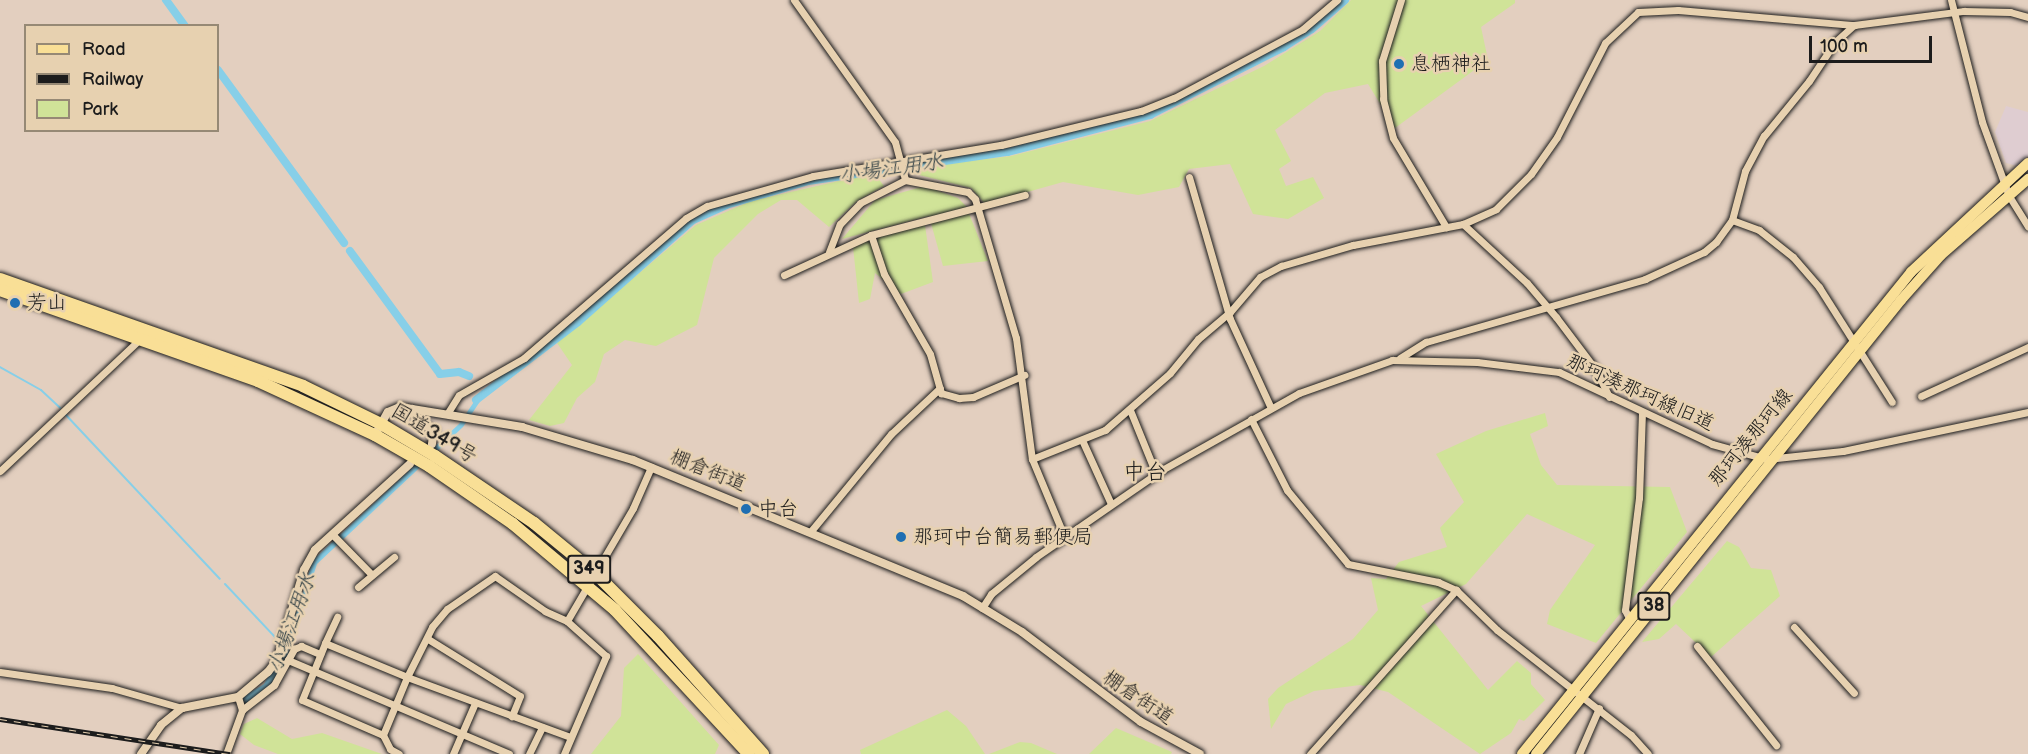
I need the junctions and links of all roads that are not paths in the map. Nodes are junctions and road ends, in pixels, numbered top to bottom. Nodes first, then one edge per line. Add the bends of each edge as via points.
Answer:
1 (794, 0) edge
2 (1337, 0) edge
3 (1401, 0) edge
4 (1951, 0) edge
5 (1954, 13) junction
6 (2028, 17) edge
7 (1854, 25) junction
8 (902, 162) junction
9 (2028, 163) edge
10 (904, 176) junction
11 (1189, 177) dead end
12 (2028, 179) edge
13 (2005, 182) junction
14 (1025, 195) dead end
15 (2009, 196) junction
16 (977, 208) junction
17 (1731, 220) junction
18 (1463, 224) junction
19 (2028, 226) edge
20 (1446, 227) junction
21 (871, 235) junction
22 (829, 252) junction
23 (784, 275) dead end
24 (0, 279) edge
25 (0, 290) edge
26 (1544, 307) junction
27 (1230, 312) junction
28 (141, 335) junction
29 (1857, 345) junction
30 (2028, 346) edge
31 (1400, 358) junction
32 (1024, 375) junction
33 (940, 388) junction
34 (1921, 396) dead end
35 (1609, 398) junction
36 (1892, 402) dead end
37 (1271, 408) junction
38 (412, 409) junction
39 (1130, 410) junction
40 (2028, 412) edge
41 (447, 414) junction
42 (1642, 414) junction
43 (1251, 419) junction
44 (378, 429) junction
45 (1082, 440) junction
46 (432, 444) dead end
47 (1760, 458) junction
48 (1032, 459) junction
49 (1773, 459) junction
50 (410, 464) dead end
51 (651, 467) junction
52 (0, 471) edge
53 (1156, 474) junction
54 (1111, 504) junction
55 (811, 531) junction
56 (1064, 536) junction
57 (336, 538) junction
58 (394, 557) dead end
59 (595, 573) junction
60 (372, 575) junction
61 (588, 586) junction
62 (358, 587) dead end
63 (1456, 590) junction
64 (982, 608) junction
65 (337, 617) dead end
66 (1630, 620) junction
67 (567, 621) junction
68 (1794, 627) dead end
69 (428, 639) junction
70 (325, 643) junction
71 (1697, 646) dead end
72 (320, 654) junction
73 (288, 660) junction
74 (313, 670) junction
75 (0, 672) edge
76 (407, 677) junction
77 (1578, 693) junction
78 (1854, 693) dead end
79 (238, 696) junction
80 (475, 703) junction
81 (395, 705) junction
82 (182, 708) junction
83 (1599, 708) junction
84 (242, 710) junction
85 (512, 716) junction
86 (542, 727) junction
87 (463, 734) junction
88 (383, 735) junction
89 (570, 737) junction
90 (1776, 745) dead end
91 (141, 754) edge
92 (226, 754) edge
93 (399, 754) edge
94 (453, 754) edge
95 (509, 754) edge
96 (529, 754) edge
97 (564, 754) edge
98 (749, 754) edge
99 (763, 754) edge
100 (1200, 754) edge
101 (1310, 754) edge
102 (1522, 754) edge
103 (1536, 754) edge
104 (1579, 754) edge
105 (1647, 754) edge

1 - 8 street via 886,128
2 - 8 street via 1303,29 1157,106 1001,145
3 - 20 street via 1382,61 1383,99 1393,138
4 - 5 street
5 - 6 street via 2010,12
5 - 7 street
5 - 13 street via 1979,112
7 - 17 street via 1835,42 1764,136 1745,171
7 - 18 street via 1678,10 1638,12 1605,44 1557,137 1531,174 1496,209
8 - 10 street
8 - 41 street via 813,176 707,206 686,218 524,358 459,395
9 - 13 main road, 那珂湊那珂線 / 38
10 - 16 street via 968,192
10 - 22 street via 860,203 840,224
11 - 27 street
12 - 15 main road, 那珂湊那珂線 / 38
13 - 15 street
13 - 29 main road, 那珂湊那珂線 / 38 via 1934,248
14 - 16 street
15 - 19 street
15 - 29 main road, 那珂湊那珂線 / 38 via 1941,255
16 - 21 street
16 - 32 street
17 - 26 street via 1716,242 1674,267
17 - 29 street via 1759,230 1793,257 1819,287
18 - 20 street
18 - 26 street via 1527,284
20 - 27 street via 1353,245 1281,266 1250,286
21 - 22 street
21 - 33 street via 884,274 930,354
22 - 23 street
24 - 28 highway, 国道349号 / 349
25 - 28 highway, 国道349号 / 349
26 - 31 street via 1426,342
26 - 35 street via 1578,345
27 - 37 street
27 - 39 street via 1198,339 1170,373
28 - 44 highway, 国道349号 / 349 via 261,370
28 - 52 street
29 - 36 street
29 - 47 main road, 那珂湊那珂線 / 38
29 - 49 main road, 那珂湊那珂線 / 38
30 - 34 street
31 - 35 street, 那珂湊那珂線旧道 via 1559,372
31 - 37 street, 那珂湊那珂線旧道 via 1325,381
32 - 33 street via 966,398 941,393
32 - 48 street via 1025,428
33 - 55 street via 891,434
35 - 42 street, 那珂湊那珂線旧道
37 - 43 street, 那珂湊那珂線旧道
38 - 41 street, 棚倉街道
38 - 44 street, 棚倉街道 via 394,408
38 - 46 street via 434,431
39 - 45 street via 1105,430
39 - 53 street
40 - 49 street, 那珂湊那珂線旧道 via 1843,451
41 - 51 street, 棚倉街道 via 564,437
42 - 47 street, 那珂湊那珂線旧道 via 1712,444
42 - 66 street via 1639,498 1625,610
43 - 53 street, 那珂湊那珂線旧道
43 - 63 street via 1287,490 1348,564 1438,582
44 - 59 highway, 国道349号 / 349 via 485,487
44 - 61 highway, 国道349号 / 349 via 513,524
45 - 48 street
45 - 54 street
47 - 49 street, 那珂湊那珂線旧道
47 - 66 main road, 那珂湊那珂線 / 38
48 - 56 street
49 - 77 main road, 那珂湊那珂線 / 38
50 - 57 street
51 - 55 street, 棚倉街道
51 - 59 street
53 - 54 street, 那珂湊那珂線旧道
54 - 56 street, 那珂湊那珂線旧道
55 - 64 street, 棚倉街道 via 932,581
56 - 64 street, 那珂湊那珂線旧道 via 990,594
57 - 60 street
57 - 79 street via 315,550 304,570 277,660 256,684
58 - 60 street
59 - 61 street
59 - 99 highway, 国道349号 / 349 via 658,636
60 - 62 street
61 - 67 street
61 - 98 highway, 国道349号 / 349 via 672,668
63 - 77 street via 1497,630
63 - 101 street
64 - 100 street, 棚倉街道 via 1023,632 1112,703
65 - 70 street
66 - 77 main road, 那珂湊那珂線 / 38
67 - 69 street via 545,611 495,576 447,609
67 - 89 street via 606,656
68 - 78 street
69 - 76 street
69 - 85 street via 520,696
70 - 72 street
70 - 76 street
71 - 90 street
72 - 73 street via 301,646 294,649
72 - 74 street
73 - 74 street
73 - 84 street via 274,685
74 - 81 street
74 - 88 street via 302,699
75 - 82 street via 112,688
76 - 80 street
76 - 81 street
77 - 83 street
77 - 102 main road, 那珂湊那珂線 / 38
77 - 103 main road, 那珂湊那珂線 / 38
79 - 82 street
79 - 84 street
80 - 85 street
80 - 87 street
81 - 87 street
81 - 88 street
82 - 91 street via 161,725
83 - 104 street
83 - 105 street
84 - 92 street
85 - 86 street
86 - 89 street
86 - 96 street
87 - 94 street
87 - 95 street
88 - 93 street via 390,749
89 - 97 street

